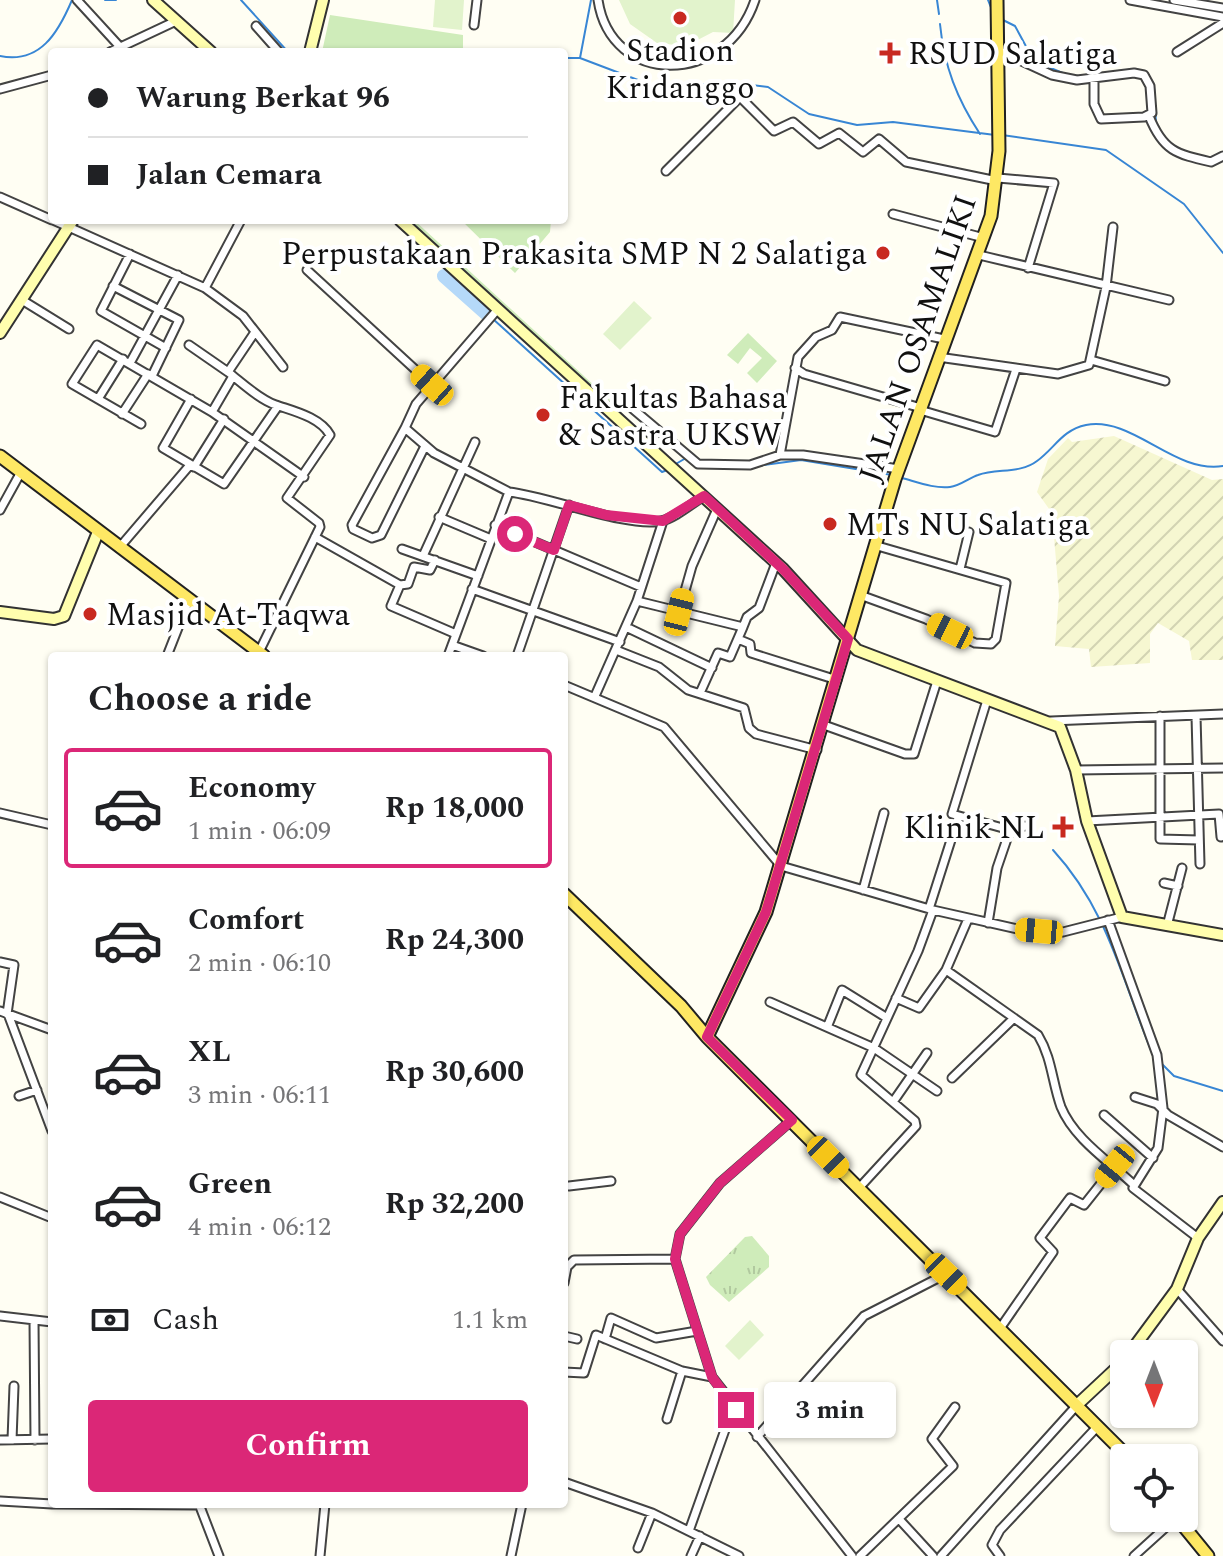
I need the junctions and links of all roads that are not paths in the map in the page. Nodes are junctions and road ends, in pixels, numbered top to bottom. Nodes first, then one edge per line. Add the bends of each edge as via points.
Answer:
1 (77, 0) edge
2 (153, 0) edge
3 (323, 0) edge
4 (477, 0) edge
5 (598, 0) edge
6 (755, 0) edge
7 (997, 0) edge
8 (1130, 0) edge
9 (1174, 0) edge
10 (1186, 1) edge
11 (1223, 8) edge
12 (1223, 20) edge
13 (176, 21) junction
14 (474, 25) dead end
15 (256, 26) dead end
16 (121, 48) joint
17 (206, 48) edge
18 (275, 48) edge
19 (311, 48) edge
20 (998, 50) junction
21 (1177, 52) dead end
22 (48, 76) edge
23 (1094, 79) junction
24 (0, 89) edge
25 (1149, 116) junction
26 (1223, 156) edge
27 (666, 171) dead end
28 (997, 180) junction
29 (0, 197) edge
30 (893, 214) dead end
31 (48, 218) edge
32 (71, 224) edge
33 (239, 224) edge
34 (404, 224) edge
35 (1113, 227) dead end
36 (984, 238) junction
37 (130, 254) junction
38 (979, 255) junction
39 (1028, 268) junction
40 (307, 270) dead end
41 (178, 275) junction
42 (113, 286) junction
43 (1106, 287) junction
44 (205, 288) junction
45 (22, 300) junction
46 (1169, 300) dead end
47 (160, 309) junction
48 (498, 309) junction
49 (69, 329) dead end
50 (255, 332) junction
51 (0, 333) edge
52 (145, 336) junction
53 (944, 339) junction
54 (189, 345) dead end
55 (166, 348) junction
56 (938, 357) junction
57 (1091, 360) junction
58 (126, 361) junction
59 (283, 367) dead end
60 (795, 368) junction
61 (1016, 369) junction
62 (230, 374) junction
63 (150, 375) junction
64 (1165, 381) dead end
65 (432, 385) junction
66 (98, 399) junction
67 (191, 399) junction
68 (278, 406) junction
69 (633, 409) dead end
70 (920, 409) junction
71 (212, 412) junction
72 (122, 414) junction
73 (224, 419) junction
74 (141, 424) dead end
75 (405, 428) junction
76 (255, 440) junction
77 (475, 442) dead end
78 (425, 446) junction
79 (780, 455) junction
80 (0, 456) edge
81 (192, 466) junction
82 (461, 469) junction
83 (21, 472) junction
84 (897, 473) junction
85 (304, 477) junction
86 (509, 492) junction
87 (704, 496) junction
88 (569, 505) junction
89 (717, 509) junction
90 (0, 510) edge
91 (439, 517) junction
92 (663, 521) junction
93 (495, 525) junction
94 (98, 532) junction
95 (969, 532) dead end
96 (315, 537) junction
97 (491, 539) junction
98 (874, 545) junction
99 (119, 548) junction
100 (402, 549) dead end
101 (554, 550) junction
102 (423, 556) junction
103 (435, 560) junction
104 (776, 563) junction
105 (960, 569) junction
106 (478, 576) junction
107 (400, 585) junction
108 (641, 587) junction
109 (472, 589) junction
110 (860, 595) junction
111 (189, 600) junction
112 (637, 601) junction
113 (530, 610) junction
114 (0, 612) edge
115 (679, 612) junction
116 (626, 627) junction
117 (743, 627) junction
118 (456, 634) junction
119 (738, 639) junction
120 (848, 639) junction
121 (452, 645) junction
122 (618, 646) junction
123 (169, 652) edge
124 (259, 652) edge
125 (263, 652) edge
126 (449, 652) edge
127 (472, 652) edge
128 (518, 652) edge
129 (712, 668) junction
130 (837, 680) junction
131 (937, 681) junction
132 (568, 686) edge
133 (700, 693) junction
134 (595, 696) junction
135 (987, 700) junction
136 (1223, 714) edge
137 (1160, 716) junction
138 (1196, 716) junction
139 (1051, 721) junction
140 (824, 725) junction
141 (817, 750) junction
142 (1160, 767) junction
143 (1197, 767) junction
144 (1223, 768) edge
145 (1076, 770) junction
146 (0, 813) edge
147 (884, 813) dead end
148 (1199, 815) junction
149 (1160, 817) junction
150 (958, 818) junction
151 (1087, 821) junction
152 (48, 824) edge
153 (1025, 826) dead end
154 (1010, 830) junction
155 (1221, 837) edge
156 (1199, 840) junction
157 (1200, 864) dead end
158 (781, 866) junction
159 (1182, 868) dead end
160 (1164, 883) dead end
161 (1178, 886) junction
162 (863, 890) junction
163 (568, 898) edge
164 (931, 909) junction
165 (1122, 917) junction
166 (968, 919) junction
167 (1104, 921) junction
168 (988, 923) junction
169 (1167, 926) junction
170 (1223, 935) edge
171 (0, 962) edge
172 (946, 970) junction
173 (896, 998) junction
174 (770, 1002) dead end
175 (5, 1013) edge
176 (887, 1018) junction
177 (1014, 1018) junction
178 (828, 1025) junction
179 (48, 1029) edge
180 (707, 1037) junction
181 (874, 1048) junction
182 (927, 1053) dead end
183 (912, 1074) junction
184 (952, 1078) dead end
185 (37, 1090) junction
186 (937, 1091) dead end
187 (19, 1096) dead end
188 (1135, 1097) dead end
189 (48, 1101) edge
190 (41, 1102) junction
191 (893, 1102) junction
192 (1163, 1108) junction
193 (1104, 1115) dead end
194 (48, 1120) edge
195 (792, 1120) junction
196 (1223, 1147) edge
197 (1153, 1158) junction
198 (1115, 1166) junction
199 (611, 1181) dead end
200 (1134, 1185) junction
201 (569, 1186) dead end
202 (859, 1188) junction
203 (0, 1197) edge
204 (1222, 1208) edge
205 (48, 1216) edge
206 (1198, 1238) junction
207 (675, 1259) junction
208 (568, 1266) edge
209 (946, 1274) junction
210 (1177, 1289) junction
211 (0, 1316) edge
212 (34, 1320) junction
213 (48, 1322) edge
214 (1001, 1327) junction
215 (697, 1331) junction
216 (568, 1337) edge
217 (577, 1339) dead end
218 (605, 1339) junction
219 (1139, 1340) edge
220 (1223, 1341) edge
221 (682, 1371) junction
222 (568, 1372) edge
223 (1110, 1374) edge
224 (712, 1377) junction
225 (14, 1386) dead end
226 (1078, 1404) junction
227 (955, 1407) dead end
228 (736, 1410) junction
229 (667, 1419) dead end
230 (1098, 1425) junction
231 (757, 1437) junction
232 (48, 1439) edge
233 (0, 1440) edge
234 (12, 1440) junction
235 (35, 1440) junction
236 (1116, 1444) edge
237 (568, 1483) edge
238 (0, 1501) edge
239 (48, 1504) edge
240 (201, 1508) edge
241 (325, 1508) edge
242 (521, 1508) edge
243 (652, 1513) junction
244 (899, 1519) junction
245 (689, 1531) junction
246 (1161, 1532) edge
247 (1188, 1532) edge
248 (700, 1536) junction
249 (638, 1548) dead end
250 (219, 1556) edge
251 (320, 1556) edge
252 (511, 1556) edge
253 (691, 1556) edge
254 (739, 1556) edge
255 (852, 1556) edge
256 (860, 1556) edge
257 (933, 1556) edge
258 (941, 1556) edge
259 (1000, 1556) edge
260 (1134, 1556) edge
261 (1208, 1556) edge

1 - 16 street
2 - 13 main road
3 - 19 main road
4 - 14 street
5 - 6 street via 608,30 623,47 645,60 680,65 708,59 733,41
7 - 20 main road, JALAN OSAMALIKI
8 - 12 street
9 - 10 street
10 - 11 street
12 - 21 street
13 - 16 street
13 - 17 main road
15 - 18 street
20 - 23 street via 1052,75
20 - 28 main road, JALAN OSAMALIKI
22 - 24 street
23 - 25 street via 1094,104 1101,119
23 - 25 street via 1144,75 1153,109
25 - 26 street via 1170,150 1211,162
27 - 28 street via 740,97 774,131 793,122 819,144 839,133 863,152 879,139 906,162
28 - 36 main road, JALAN OSAMALIKI
28 - 39 street via 1054,183
29 - 31 street
30 - 36 street
32 - 37 street
32 - 45 main road
33 - 44 street
34 - 48 main road
35 - 43 street
36 - 38 main road, JALAN OSAMALIKI
37 - 41 street
37 - 42 street
38 - 39 street
38 - 53 main road, JALAN OSAMALIKI
39 - 43 street
40 - 65 street
41 - 44 street
41 - 47 street
42 - 47 street
42 - 52 street via 101,311
43 - 46 street
43 - 57 street
44 - 50 street via 243,316
45 - 49 street
45 - 51 main road
47 - 52 street
47 - 55 street via 179,321
48 - 65 street
48 - 87 main road
50 - 59 street
50 - 62 street
52 - 55 street
52 - 58 street
53 - 56 main road, JALAN OSAMALIKI
53 - 60 street via 845,315 828,333 808,343
54 - 62 street
55 - 63 street
56 - 61 street
56 - 70 main road, JALAN OSAMALIKI
57 - 61 street via 1085,368 1066,374
57 - 64 street
58 - 63 street
58 - 66 street
58 - 66 street via 97,345 72,382
60 - 70 street
60 - 79 street
61 - 70 street via 993,433
62 - 68 street
62 - 71 street
63 - 67 street
63 - 72 street
65 - 75 street
66 - 72 street
67 - 71 street
67 - 81 street via 162,446
68 - 76 street
68 - 85 street via 289,406 330,431
69 - 79 street via 698,464 750,465
70 - 84 main road, JALAN OSAMALIKI
71 - 73 street
72 - 74 street
73 - 76 street
73 - 81 street
75 - 78 street
75 - 78 street via 353,529 372,538 381,535
76 - 81 street via 226,484
76 - 85 street
77 - 82 street
78 - 82 street
79 - 84 street
80 - 83 main road
81 - 99 street
82 - 86 street
82 - 91 street
83 - 90 street
83 - 94 main road
84 - 98 main road, JALAN OSAMALIKI
85 - 96 street via 287,499 320,523
86 - 88 street
86 - 93 street
87 - 89 main road
87 - 92 street
88 - 92 street
88 - 101 street
89 - 104 main road
89 - 115 street
91 - 97 street
91 - 102 street
92 - 108 street
93 - 97 street
93 - 101 street
94 - 99 main road
94 - 114 main road via 64,616
95 - 105 street
96 - 107 street
96 - 125 street
97 - 106 street
98 - 105 street
98 - 110 main road, JALAN OSAMALIKI
99 - 111 main road
100 - 102 street
101 - 108 street
101 - 113 street
102 - 103 street
103 - 106 street
103 - 107 street via 430,570 414,567 408,584
104 - 117 street via 759,608
104 - 120 main road
105 - 110 street via 1006,583 991,644 975,643
106 - 109 street
107 - 118 street via 393,608
108 - 112 street
109 - 113 street
109 - 118 street
110 - 120 main road, JALAN OSAMALIKI
111 - 123 street
111 - 124 main road
112 - 115 street
112 - 116 street
113 - 122 street
113 - 128 street
115 - 117 street
116 - 122 street
116 - 129 street
117 - 119 street
118 - 121 street
119 - 129 street via 730,657 718,653
119 - 130 street via 750,644 751,653
120 - 130 main road, JALAN OSAMALIKI
120 - 131 main road via 863,653
121 - 126 street
121 - 127 street
122 - 133 street
122 - 134 street
129 - 133 street
130 - 140 main road, JALAN OSAMALIKI
131 - 135 main road
131 - 140 street via 914,754
132 - 134 street
133 - 141 street via 744,708 756,734
134 - 158 street via 654,721 672,735
135 - 139 main road
135 - 150 street via 952,807
136 - 138 street
137 - 138 street
137 - 139 street
137 - 142 street
138 - 143 street
139 - 145 main road via 1066,735
140 - 141 main road, JALAN OSAMALIKI
141 - 158 main road, JALAN OSAMALIKI
142 - 143 street
142 - 145 street
142 - 149 street
143 - 144 street
143 - 148 street
145 - 151 main road
146 - 152 street
147 - 162 street
148 - 149 street
148 - 155 street via 1220,814
148 - 156 street
149 - 151 street
149 - 156 street via 1161,840
150 - 154 street
150 - 164 street
151 - 165 main road
153 - 154 street
154 - 168 street
156 - 157 street
158 - 162 street
158 - 180 main road, JALAN OSAMALIKI via 746,961
159 - 161 street
160 - 161 street
161 - 169 street
162 - 164 street
163 - 180 main road
164 - 166 street
164 - 173 street
165 - 167 street
165 - 169 main road
166 - 168 street
166 - 172 street
167 - 168 street via 1056,932
167 - 192 street via 1158,1060
169 - 170 main road
171 - 175 street via 14,965
172 - 173 street via 919,1008
172 - 177 street
173 - 176 street
174 - 178 street
175 - 179 street
175 - 185 street
176 - 178 street via 842,990
176 - 181 street
177 - 184 street
177 - 198 street via 1038,1035 1047,1051 1071,1124
178 - 181 street
180 - 195 main road
181 - 183 street
181 - 191 street via 862,1078
182 - 183 street
183 - 186 street
183 - 191 street
185 - 187 street
185 - 190 street
188 - 192 street
189 - 190 street
190 - 194 street
191 - 202 street via 916,1126
192 - 196 street
192 - 197 street
193 - 197 street
195 - 202 main road
195 - 207 street via 720,1183 680,1234
197 - 200 street
198 - 200 street
198 - 214 street via 1084,1205 1070,1198 1040,1238 1053,1252
199 - 201 street
200 - 206 street via 1140,1197
202 - 209 main road
203 - 205 street
204 - 206 main road
206 - 210 main road
207 - 208 street via 574,1260
207 - 215 street
209 - 214 main road
209 - 231 street via 864,1316
210 - 219 main road
210 - 220 street
211 - 212 street
212 - 213 street
212 - 235 street
214 - 226 main road
215 - 218 street via 656,1338 611,1318
215 - 224 street
216 - 217 street
218 - 221 street
218 - 222 street via 595,1335 584,1373
221 - 224 street
221 - 229 street
223 - 226 main road
224 - 228 street
225 - 234 street
226 - 230 main road
226 - 258 street
227 - 244 street via 932,1439 953,1466
228 - 231 street
228 - 245 street
230 - 236 main road
230 - 259 street via 994,1538
231 - 255 street
232 - 235 street
233 - 234 street
234 - 235 street
237 - 243 street
238 - 239 street
240 - 250 street
241 - 251 street
242 - 252 street
243 - 245 street
243 - 249 street
244 - 256 street
244 - 257 street
245 - 248 street
246 - 260 street
247 - 261 main road
248 - 253 street
248 - 254 street

